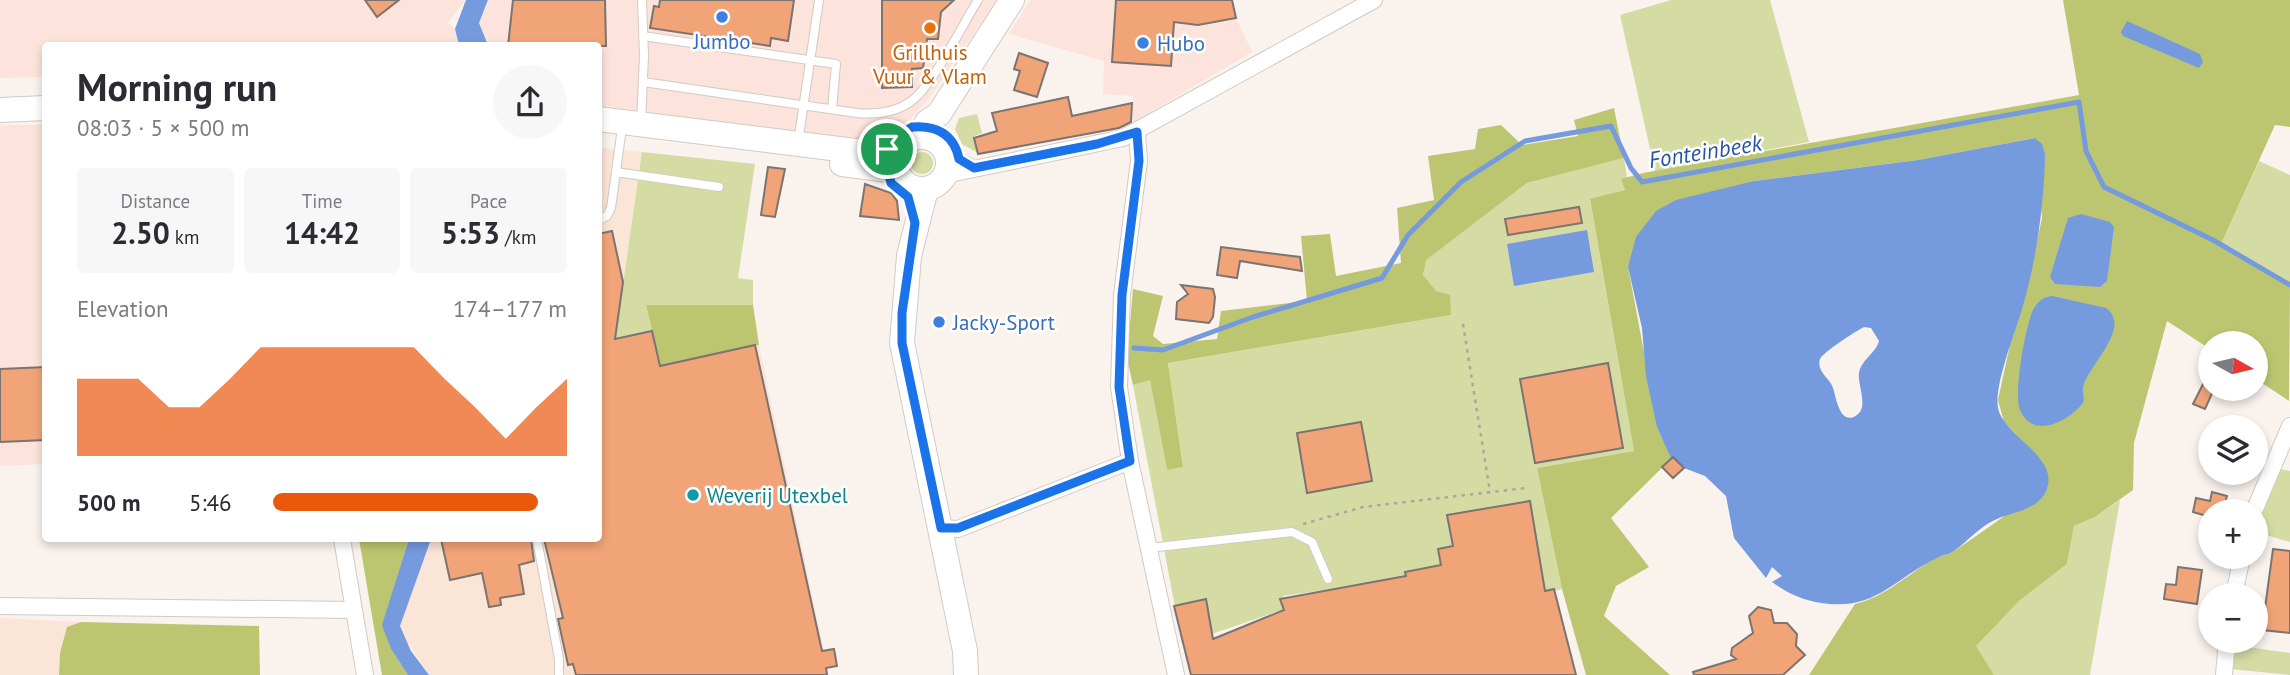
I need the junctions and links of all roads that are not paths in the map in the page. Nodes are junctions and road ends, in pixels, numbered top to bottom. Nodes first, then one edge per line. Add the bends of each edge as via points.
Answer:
1 (642, 0) edge
2 (819, 0) edge
3 (978, 0) edge
4 (1012, 0) edge
5 (1374, 0) edge
6 (643, 36) junction
7 (810, 60) junction
8 (643, 82) junction
9 (42, 95) edge
10 (0, 97) edge
11 (803, 105) junction
12 (42, 108) edge
13 (832, 109) junction
14 (0, 110) edge
15 (602, 121) edge
16 (620, 130) edge
17 (1137, 132) junction
18 (798, 144) junction
19 (923, 163) junction
20 (616, 172) junction
21 (719, 187) dead end
22 (602, 218) edge
23 (2290, 426) edge
24 (1130, 461) junction
25 (2259, 499) edge
26 (941, 528) junction
27 (343, 542) edge
28 (538, 542) edge
29 (1149, 548) junction
30 (1328, 579) dead end
31 (0, 606) edge
32 (354, 610) junction
33 (2226, 653) edge
34 (365, 675) edge
35 (559, 675) edge
36 (966, 675) edge
37 (1176, 675) edge
38 (2224, 675) edge

1 - 6 lane
2 - 7 lane
3 - 13 lane via 915,99 883,112
4 - 19 main road via 939,114 927,122
5 - 17 street
6 - 7 lane
6 - 8 lane
7 - 11 lane
7 - 13 lane via 836,64
8 - 11 lane
8 - 16 lane
9 - 10 main road
11 - 13 lane
11 - 18 lane
12 - 14 main road
15 - 16 main road
16 - 18 main road
16 - 19 main road
16 - 20 lane
17 - 19 street via 961,174
17 - 24 street via 1139,161 1122,295 1119,387
18 - 19 main road
19 - 26 main road via 908,202 915,223 902,343
20 - 21 lane
20 - 22 lane via 611,208
23 - 25 street
24 - 26 street via 958,528
24 - 29 street
26 - 36 main road
27 - 32 street
28 - 35 lane
29 - 30 lane via 1280,531 1312,542
29 - 37 street
31 - 32 street
32 - 34 street
33 - 38 street

